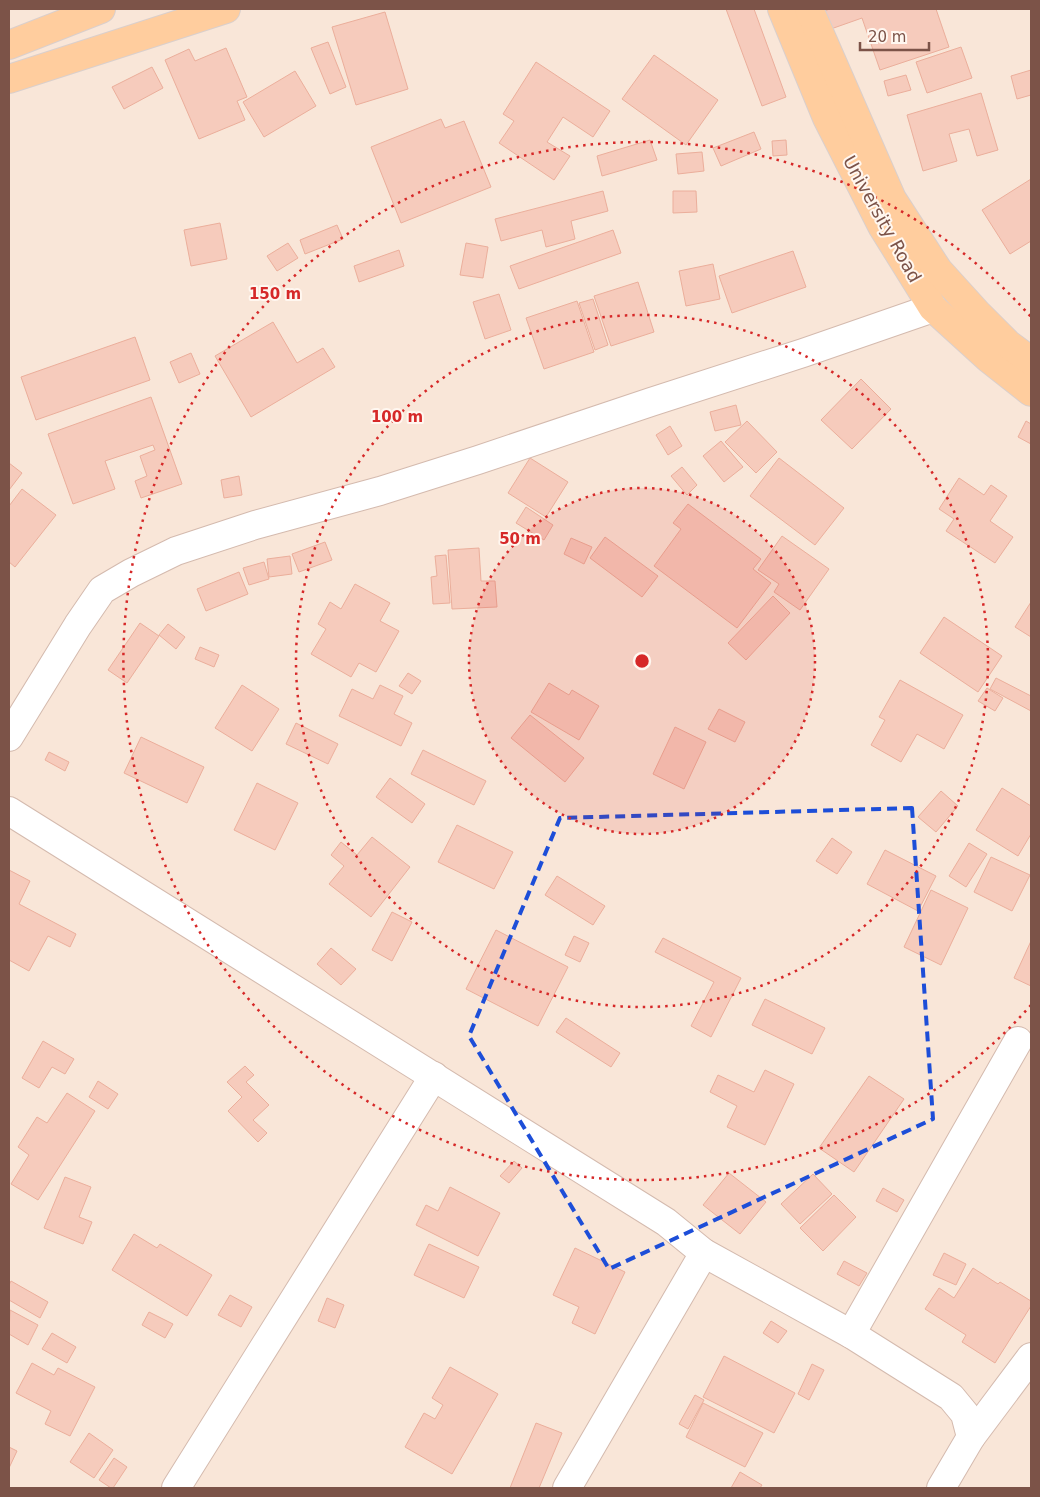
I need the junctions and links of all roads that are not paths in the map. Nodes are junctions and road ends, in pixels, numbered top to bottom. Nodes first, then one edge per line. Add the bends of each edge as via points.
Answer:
1 (101, 9) edge
2 (226, 9) edge
3 (782, 9) edge
4 (809, 9) edge
5 (9, 45) edge
6 (9, 79) edge
7 (933, 308) junction
8 (1031, 362) edge
9 (1031, 392) edge
10 (9, 737) edge
11 (9, 811) edge
12 (1018, 1041) dead end
13 (434, 1076) junction
14 (704, 1252) junction
15 (851, 1334) junction
16 (1031, 1357) edge
17 (971, 1437) junction
18 (176, 1488) edge
19 (567, 1488) edge
20 (941, 1488) edge

1 - 5 main road
2 - 6 main road
3 - 7 main road, University Road via 827,118 882,226
4 - 8 main road, University Road via 892,199 938,270 1008,344
7 - 9 main road, University Road
7 - 10 street via 478,460 176,551 102,590
11 - 13 street
12 - 15 street
13 - 14 street via 666,1222
13 - 18 street
14 - 15 street
14 - 19 street
15 - 17 street via 951,1397 965,1414
16 - 17 street
17 - 20 street

